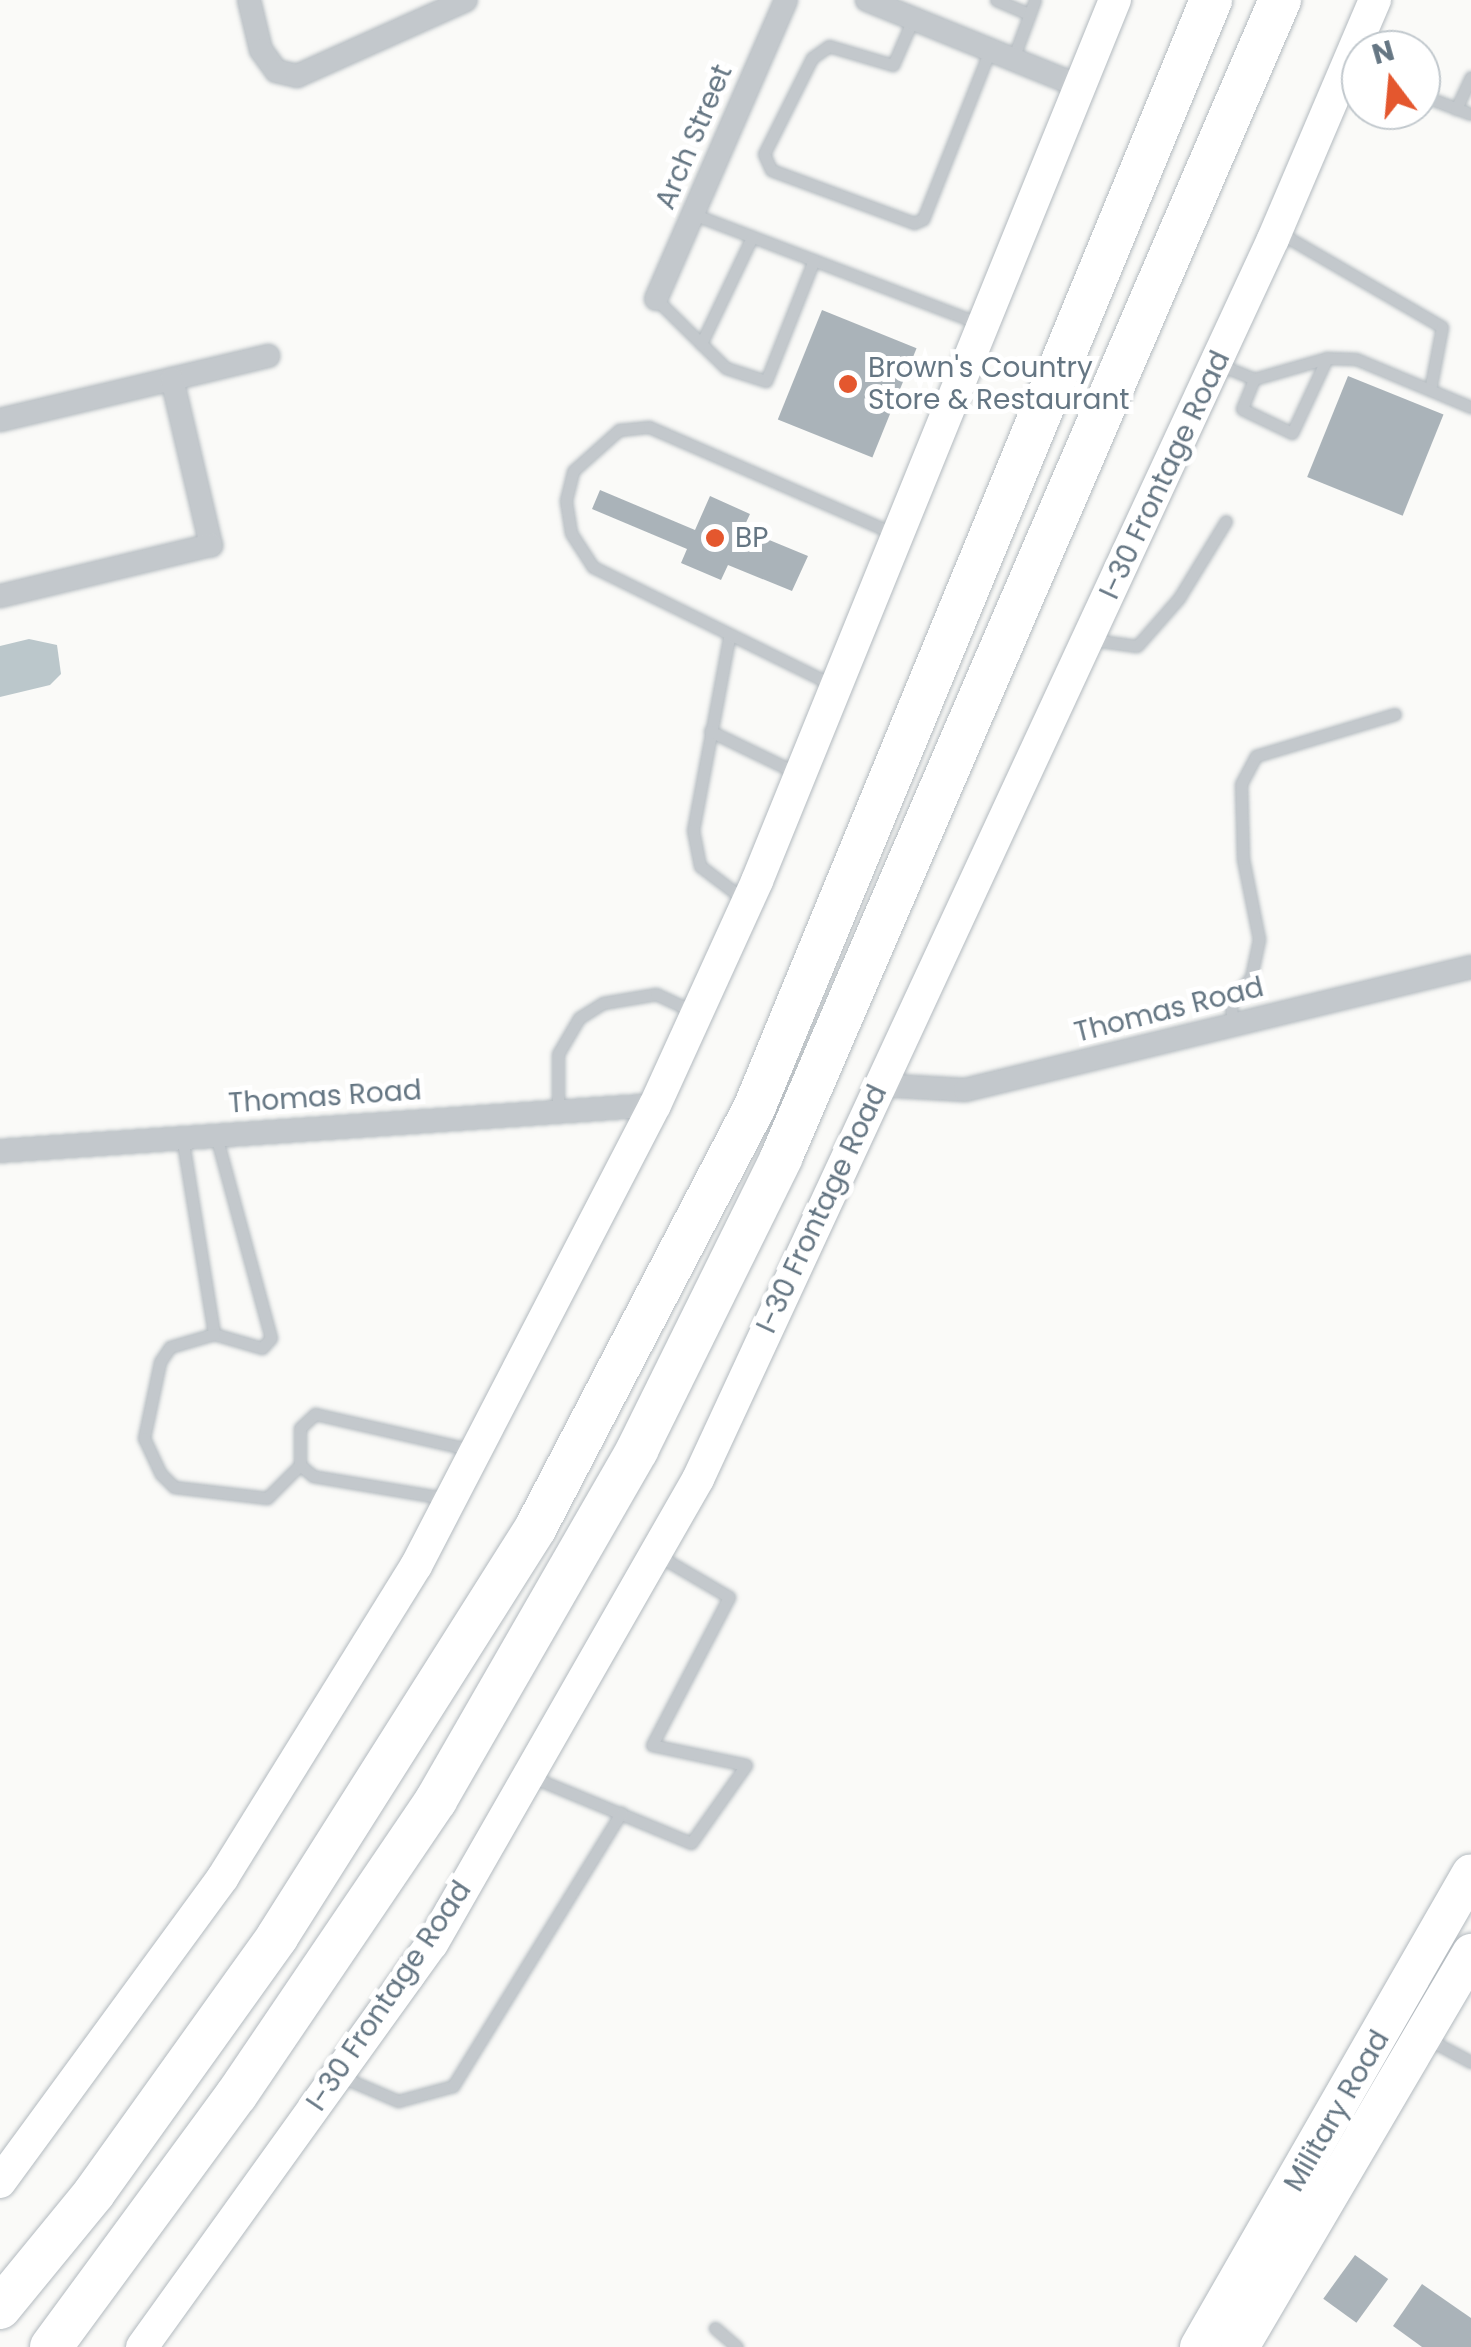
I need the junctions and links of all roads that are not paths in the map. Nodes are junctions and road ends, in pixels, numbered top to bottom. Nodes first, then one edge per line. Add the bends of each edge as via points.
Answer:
1 (249, 0) edge
2 (466, 0) edge
3 (786, 0) edge
4 (867, 0) edge
5 (996, 0) edge
6 (1035, 0) edge
7 (1115, 0) edge
8 (1211, 0) edge
9 (1280, 0) edge
10 (1375, 0) edge
11 (1029, 14) junction
12 (913, 19) junction
13 (1366, 30) edge
14 (990, 50) junction
15 (1012, 59) junction
16 (1471, 77) edge
17 (1078, 86) junction
18 (1341, 97) edge
19 (1441, 103) edge
20 (1456, 109) junction
21 (1471, 114) edge
22 (693, 214) junction
23 (1277, 230) junction
24 (752, 237) junction
25 (814, 260) junction
26 (656, 299) joint
27 (982, 324) junction
28 (701, 344) junction
29 (268, 356) dead end
30 (1326, 358) junction
31 (1216, 363) junction
32 (172, 378) junction
33 (1254, 380) junction
34 (1430, 390) junction
35 (1471, 407) edge
36 (0, 420) edge
37 (1226, 521) dead end
38 (897, 534) junction
39 (0, 596) edge
40 (729, 638) junction
41 (1089, 639) junction
42 (836, 686) junction
43 (1394, 714) dead end
44 (710, 731) junction
45 (800, 774) junction
46 (748, 901) junction
47 (1471, 967) edge
48 (696, 1012) junction
49 (1234, 1025) junction
50 (879, 1085) junction
51 (655, 1105) junction
52 (558, 1111) junction
53 (216, 1134) junction
54 (182, 1136) junction
55 (0, 1152) edge
56 (214, 1334) junction
57 (476, 1451) junction
58 (300, 1465) junction
59 (451, 1500) junction
60 (655, 1554) junction
61 (528, 1775) junction
62 (620, 1814) junction
63 (1471, 1872) edge
64 (1471, 1955) edge
65 (1424, 2038) junction
66 (1471, 2062) edge
67 (338, 2076) junction
68 (0, 2182) edge
69 (0, 2308) edge
70 (714, 2328) dead end
71 (51, 2347) edge
72 (142, 2347) edge
73 (737, 2347) edge
74 (1199, 2347) edge
75 (1240, 2347) edge

1 - 2 street via 262,50 276,71 297,76
3 - 22 street, Arch Street
4 - 12 street
5 - 11 lane
6 - 11 lane
7 - 17 main road
8 - 69 highway via 755,1106 536,1527 277,1937 94,2193
9 - 71 highway via 781,1158 637,1450 436,1800 237,2094
10 - 13 main road, I-30 Frontage Road
11 - 15 lane
12 - 14 street
12 - 14 lane via 893,66 830,46 812,58 764,154 771,170 914,223 923,220
14 - 15 street
15 - 17 street
16 - 20 lane
17 - 27 main road
18 - 23 main road, I-30 Frontage Road
19 - 20 lane
20 - 21 lane
22 - 24 lane
22 - 26 street, Arch Street
23 - 31 main road, I-30 Frontage Road
23 - 34 lane via 1442,328
24 - 25 lane
24 - 28 lane
25 - 27 lane
25 - 28 lane via 766,381 726,368
26 - 28 lane
27 - 38 main road
29 - 32 street
30 - 33 lane
30 - 33 lane via 1292,433 1242,409
30 - 34 lane via 1356,358
31 - 33 lane
31 - 41 main road, I-30 Frontage Road
32 - 36 street
32 - 39 street via 211,545
34 - 35 lane
37 - 41 lane via 1180,598 1137,646
38 - 40 lane via 649,428 619,430 573,471 566,500 572,534 594,568
38 - 42 main road
40 - 42 lane
40 - 44 lane
41 - 50 main road, I-30 Frontage Road
42 - 45 main road
43 - 49 lane via 1256,756 1241,784 1242,859 1260,940 1251,976 1230,1003
44 - 45 lane
44 - 46 lane via 693,830 700,866
45 - 46 main road
46 - 48 main road
47 - 49 street, Thomas Road
48 - 51 main road
48 - 52 lane via 656,994 603,1003 578,1018 558,1054
49 - 50 street, Thomas Road via 965,1090
50 - 60 main road, I-30 Frontage Road via 698,1479
51 - 52 street, Thomas Road
51 - 57 main road
52 - 53 street, Thomas Road
53 - 54 street, Thomas Road
53 - 56 lane via 271,1338 262,1348
54 - 55 street, Thomas Road
54 - 56 lane
56 - 58 lane via 170,1347 160,1362 144,1438 161,1474 174,1486 266,1498
57 - 58 lane via 315,1414 300,1428
57 - 59 main road
58 - 59 lane via 313,1476
59 - 68 main road via 222,1877
60 - 61 main road, I-30 Frontage Road
60 - 62 lane via 729,1597 652,1745 746,1766 691,1843
61 - 62 lane
61 - 67 main road, I-30 Frontage Road via 432,1944
62 - 67 lane via 453,2086 398,2101
63 - 74 main road, Military Road
64 - 65 main road, Military Road
65 - 66 lane
65 - 75 main road, Military Road
67 - 72 main road, I-30 Frontage Road
70 - 73 lane

